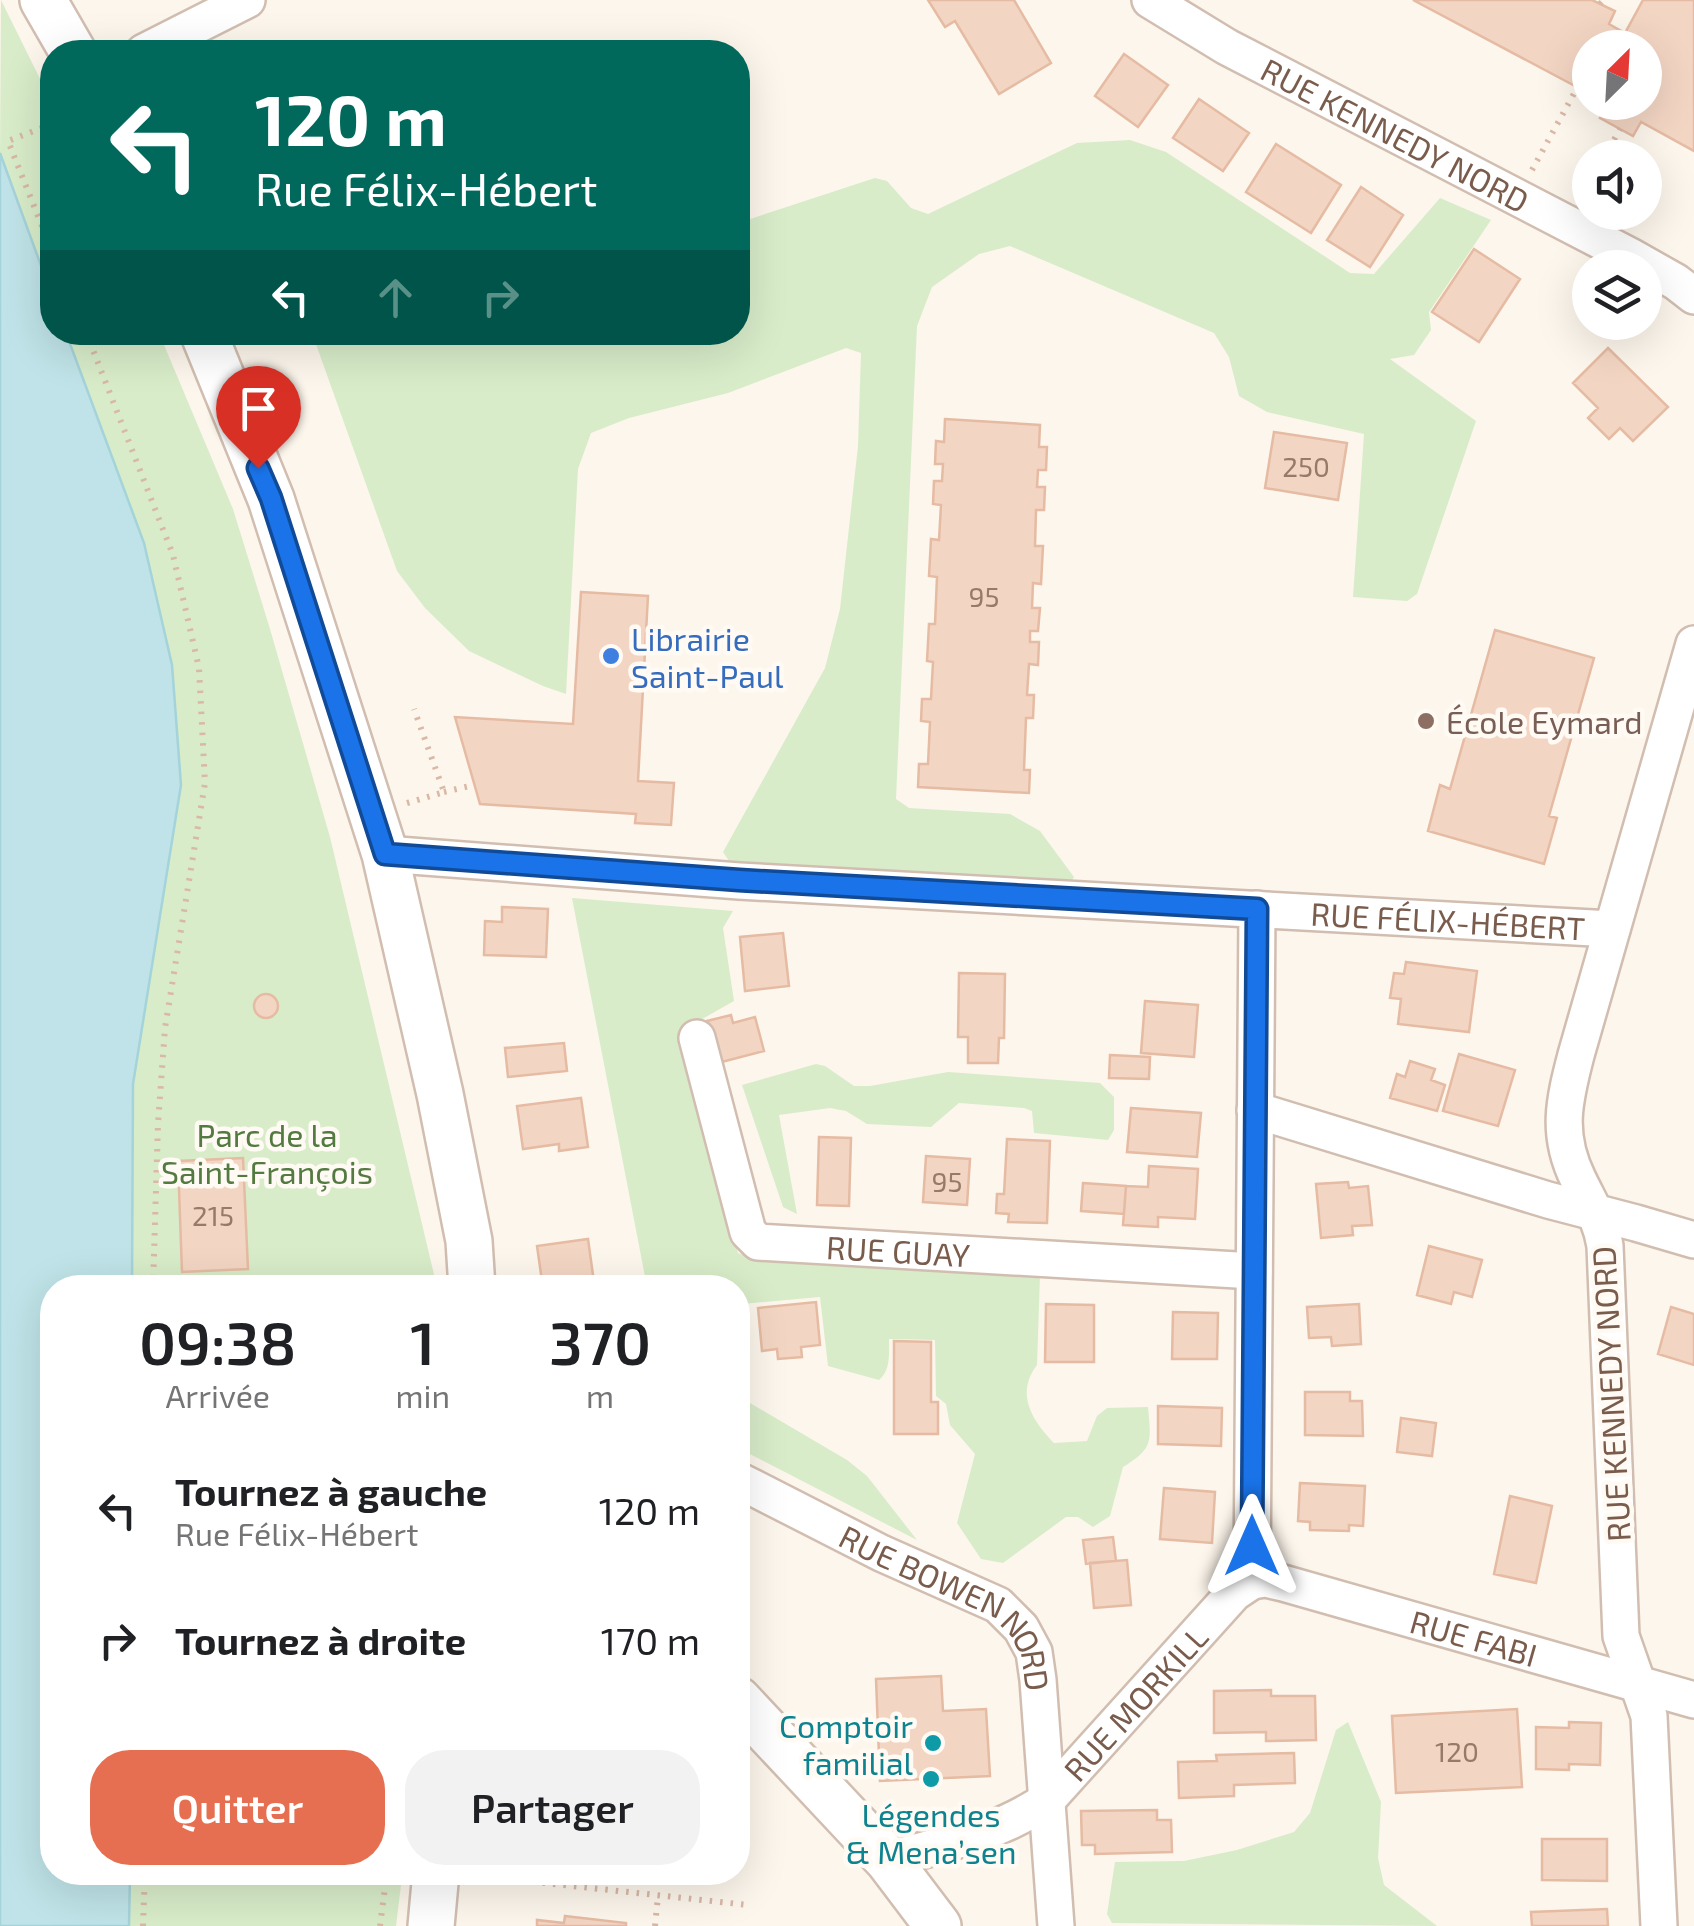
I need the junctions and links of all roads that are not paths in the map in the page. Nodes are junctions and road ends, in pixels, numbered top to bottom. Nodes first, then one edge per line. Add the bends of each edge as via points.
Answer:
1 (43, 0) edge
2 (246, 0) edge
3 (1150, 0) edge
4 (66, 40) edge
5 (168, 40) edge
6 (1694, 296) edge
7 (208, 345) edge
8 (1694, 644) edge
9 (378, 833) junction
10 (1257, 909) junction
11 (1612, 929) junction
12 (698, 1038) dead end
13 (1255, 1110) junction
14 (1596, 1212) junction
15 (469, 1240) junction
16 (1694, 1240) edge
17 (1254, 1271) junction
18 (471, 1275) edge
19 (484, 1275) edge
20 (750, 1486) edge
21 (1252, 1582) junction
22 (1636, 1682) junction
23 (1694, 1700) edge
24 (750, 1714) edge
25 (1048, 1799) junction
26 (888, 1860) junction
27 (435, 1885) edge
28 (431, 1926) edge
29 (938, 1926) edge
30 (1056, 1926) edge
31 (1659, 1926) edge

1 - 4 street
2 - 5 street
3 - 6 street, RUE KENNEDY NORD
7 - 9 street via 271,498
8 - 11 street, RUE KENNEDY NORD
9 - 10 street, RUE FÉLIX-HÉBERT via 754,882
9 - 15 street
10 - 11 street, RUE FÉLIX-HÉBERT
10 - 13 street
11 - 14 street, RUE KENNEDY NORD via 1563,1124 1565,1148
12 - 17 street, RUE GUAY via 748,1232 758,1242
13 - 14 street
13 - 17 street
14 - 16 street
14 - 22 street, RUE KENNEDY NORD via 1605,1246 1621,1636
15 - 18 street
15 - 19 street
17 - 21 street
20 - 25 street, RUE BOWEN NORD via 998,1605 1021,1628 1034,1652
21 - 22 street, RUE FABI via 1284,1582
21 - 25 street, RUE MORKILL via 1234,1593
22 - 23 street, RUE FABI
22 - 31 street, RUE KENNEDY NORD via 1649,1716
24 - 26 street
25 - 26 street, RUE MORKILL via 1004,1825
25 - 30 street, RUE BOWEN NORD
26 - 29 street
27 - 28 street

